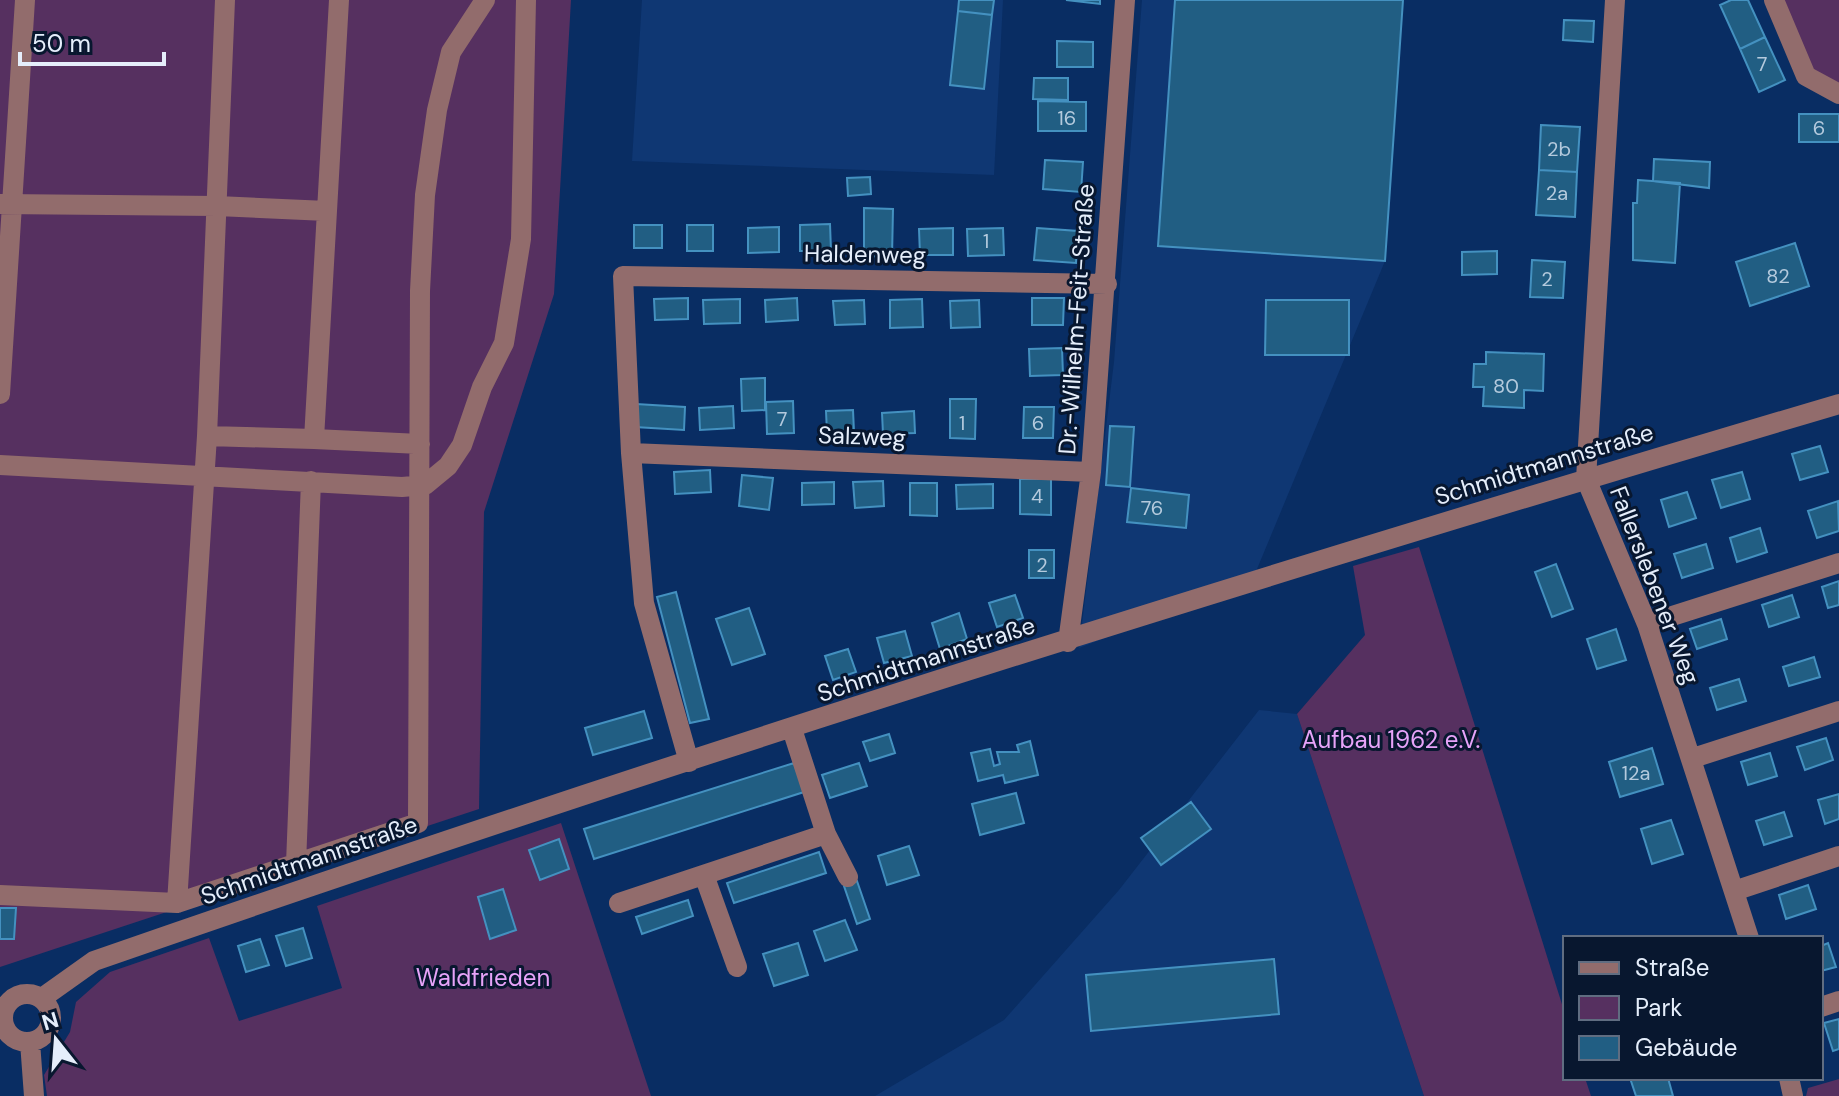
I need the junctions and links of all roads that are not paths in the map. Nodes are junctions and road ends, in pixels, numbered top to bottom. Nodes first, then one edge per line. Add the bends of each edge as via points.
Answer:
1 (25, 0) edge
2 (225, 0) edge
3 (339, 0) edge
4 (485, 0) edge
5 (526, 0) edge
6 (1125, 0) edge
7 (1615, 0) edge
8 (1774, 0) edge
9 (1839, 94) edge
10 (6, 204) edge
11 (217, 206) junction
12 (327, 211) junction
13 (1107, 284) junction
14 (0, 394) edge
15 (1839, 404) edge
16 (207, 436) junction
17 (314, 439) junction
18 (420, 444) junction
19 (631, 453) junction
20 (0, 465) edge
21 (1091, 472) junction
22 (204, 475) junction
23 (1586, 479) junction
24 (311, 481) junction
25 (419, 485) junction
26 (1839, 563) edge
27 (1647, 624) junction
28 (1068, 642) junction
29 (1839, 711) edge
30 (792, 729) junction
31 (1693, 758) junction
32 (689, 762) junction
33 (826, 834) junction
34 (1839, 856) edge
35 (296, 864) junction
36 (704, 875) junction
37 (848, 877) dead end
38 (1734, 891) junction
39 (0, 895) edge
40 (177, 903) junction
41 (619, 903) dead end
42 (1748, 936) edge
43 (737, 967) dead end
44 (42, 998) junction
45 (2, 1008) edge
46 (30, 1042) junction
47 (34, 1096) edge

1 - 10 street
2 - 11 street
3 - 12 street
4 - 18 street via 451,52 437,110 420,291
5 - 25 street via 521,239 504,343 462,445 448,466
6 - 13 street, Dr.-Wilhelm-Feit-Straße
7 - 23 street, Fallerslebener Weg
8 - 9 street via 1806,76
10 - 11 street
10 - 14 street
11 - 12 street
11 - 16 street
12 - 17 street
13 - 19 street, Haldenweg via 623,276
13 - 21 street, Dr.-Wilhelm-Feit-Straße
15 - 23 street, Schmidtmannstraße
16 - 17 street
16 - 22 street
17 - 18 street
18 - 25 street
19 - 21 street, Salzweg
19 - 32 street via 644,603
20 - 22 street
21 - 28 street, Dr.-Wilhelm-Feit-Straße
22 - 24 street
22 - 40 street
23 - 27 street, Fallerslebener Weg
23 - 28 street, Schmidtmannstraße
24 - 25 street
24 - 35 street
25 - 35 street via 418,823
26 - 27 street
27 - 31 street, Fallerslebener Weg
28 - 30 street, Schmidtmannstraße
29 - 31 street
30 - 32 street, Schmidtmannstraße
30 - 33 street
31 - 38 street, Fallerslebener Weg
32 - 44 street, Schmidtmannstraße via 153,949 94,961
33 - 36 street
33 - 37 street
34 - 38 street
35 - 40 street
36 - 41 street
36 - 43 street
38 - 42 street, Fallerslebener Weg
39 - 40 street
44 - 45 street via 23,994
44 - 46 street via 51,1014 50,1027
45 - 46 street via 10,1035
46 - 47 street

